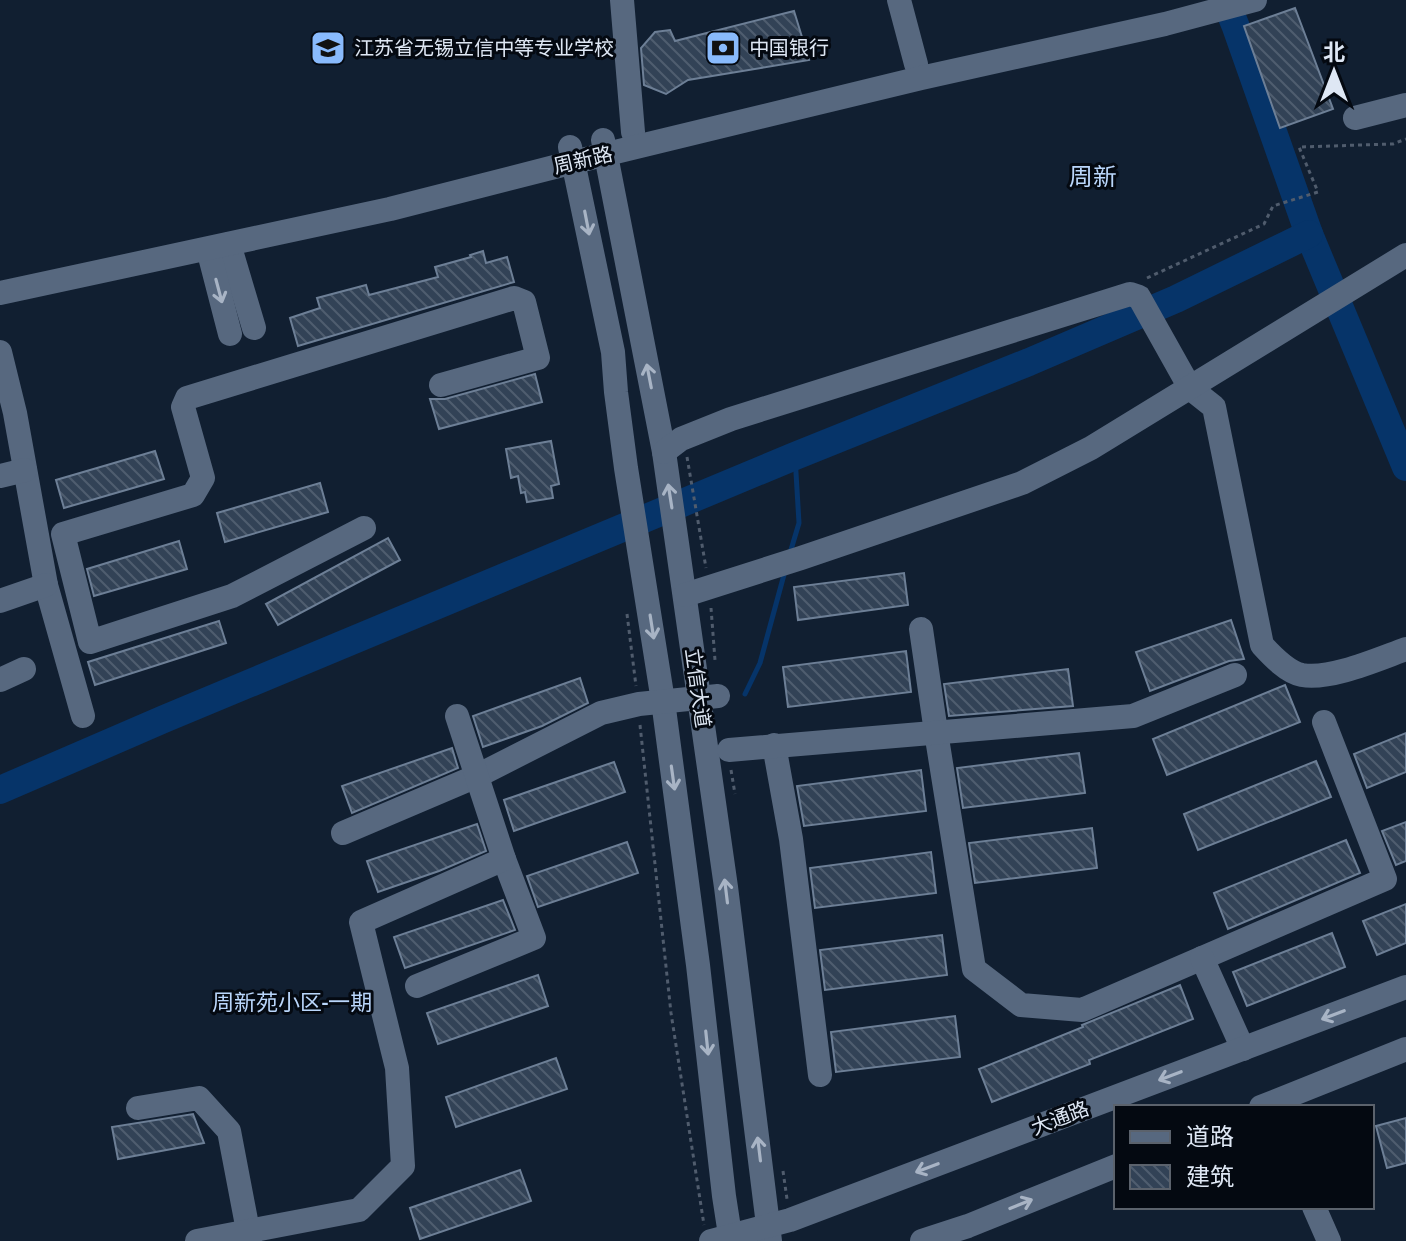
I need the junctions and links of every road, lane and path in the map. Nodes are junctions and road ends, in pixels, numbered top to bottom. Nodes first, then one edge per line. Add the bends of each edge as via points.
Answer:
1 (622, 0) edge
2 (899, 0) edge
3 (1204, 0) edge
4 (1255, 0) edge
5 (1162, 18) junction
6 (916, 64) junction
7 (1406, 105) edge
8 (1355, 118) dead end
9 (633, 132) junction
10 (1406, 139) edge
11 (604, 147) junction
12 (572, 154) junction
13 (218, 246) junction
14 (1402, 256) edge
15 (0, 280) edge
16 (0, 293) edge
17 (1139, 297) junction
18 (242, 331) dead end
19 (0, 352) edge
20 (441, 385) dead end
21 (1190, 388) junction
22 (664, 452) junction
23 (688, 461) dead end
24 (25, 470) junction
25 (0, 476) edge
26 (698, 520) dead end
27 (364, 528) dead end
28 (46, 585) junction
29 (685, 595) junction
30 (0, 601) edge
31 (626, 603) dead end
32 (921, 629) dead end
33 (1406, 649) edge
34 (24, 669) dead end
35 (1235, 675) dead end
36 (0, 680) edge
37 (708, 696) junction
38 (663, 701) junction
39 (639, 704) junction
40 (83, 716) dead end
41 (457, 716) dead end
42 (1324, 722) dead end
43 (936, 732) junction
44 (774, 745) junction
45 (729, 750) dead end
46 (477, 776) junction
47 (343, 833) dead end
48 (504, 859) junction
49 (1202, 958) junction
50 (417, 986) dead end
51 (1406, 987) edge
52 (1243, 1049) junction
53 (1406, 1049) edge
54 (820, 1075) dead end
55 (1269, 1105) edge
56 (138, 1108) dead end
57 (1114, 1167) edge
58 (1315, 1209) edge
59 (769, 1234) edge
60 (249, 1236) edge
61 (719, 1236) edge
62 (197, 1241) edge
63 (922, 1241) edge
64 (1329, 1241) edge

1 - 9 street
2 - 6 street
3 - 5 street
4 - 5 street
5 - 6 street, 周新路
5 - 11 street, 周新路 via 921,78
6 - 9 street, 周新路
7 - 8 street
9 - 11 street, 周新路
10 - 17 path via 1393,144 1299,147 1318,192 1273,206 1264,224 1139,281
11 - 12 street, 周新路
22 -> 11 street, 立信大道
12 - 13 street, 周新路 via 390,209
12 - 15 street, 周新路
12 -> 38 street, 立信大道 via 613,352
13 - 16 street, 周新路
13 - 18 street
14 - 21 street
17 - 21 street
17 - 22 street via 1130,294 731,419 681,439
19 - 24 street
20 - 27 street via 538,358 524,302 514,298 187,398 183,407 203,478 193,495 63,534 90,642 232,596
21 - 29 street via 1022,483
21 - 33 street via 1214,407 1262,645 1300,675 1328,675
29 -> 22 street, 立信大道
23 - 26 path
24 - 25 street
24 - 28 street
28 - 30 street
28 - 40 street
29 - 37 street, 立信大道
31 - 39 path
32 - 43 street
34 - 36 street
35 - 43 street via 1133,716
37 - 38 street
59 -> 37 street, 立信大道
38 - 39 street
38 -> 61 street, 立信大道 via 724,1196
39 - 46 street via 601,713
39 - 61 path via 671,1013
41 - 46 street
42 - 49 street via 1385,879
43 - 44 street
43 - 49 street via 974,969 1021,1005 1082,1010
44 - 45 street
44 - 54 street
46 - 47 street
46 - 48 street
48 - 50 street via 534,938
48 - 60 street via 361,922 397,1068 403,1166 359,1210
49 - 52 street
51 -> 52 street, 大通路
52 -> 59 street, 大通路
53 - 55 street
56 - 60 street via 199,1098 229,1131
63 -> 57 street
58 - 64 street
59 - 61 street, 大通路
60 - 62 street

